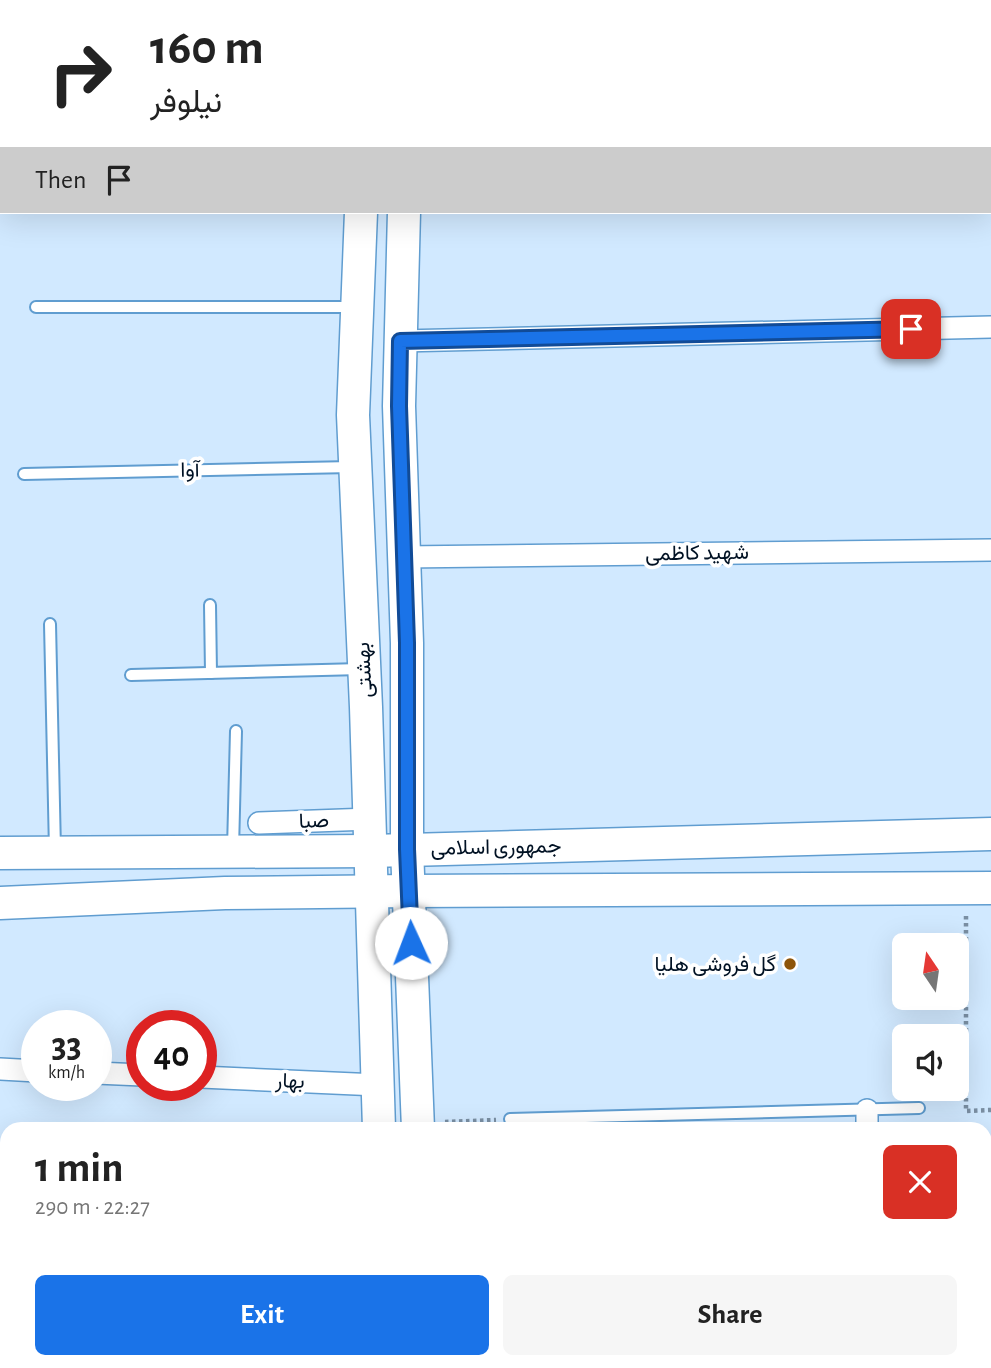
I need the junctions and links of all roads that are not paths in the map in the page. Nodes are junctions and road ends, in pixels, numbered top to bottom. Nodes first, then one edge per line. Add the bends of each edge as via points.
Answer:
1 (361, 214) edge
2 (404, 214) edge
3 (36, 307) dead end
4 (357, 307) junction
5 (991, 327) edge
6 (400, 341) junction
7 (355, 467) junction
8 (24, 474) dead end
9 (991, 550) edge
10 (404, 557) junction
11 (210, 604) dead end
12 (50, 625) dead end
13 (364, 669) junction
14 (211, 673) junction
15 (131, 675) dead end
16 (366, 707) junction
17 (407, 709) junction
18 (236, 731) dead end
19 (370, 819) junction
20 (259, 822) dead end
21 (991, 834) edge
22 (514, 847) junction
23 (407, 849) junction
24 (371, 851) junction
25 (233, 852) junction
26 (0, 853) edge
27 (55, 853) junction
28 (979, 888) edge
29 (509, 890) junction
30 (372, 891) junction
31 (409, 891) junction
32 (225, 893) junction
33 (0, 903) edge
34 (0, 1069) edge
35 (416, 1069) junction
36 (21, 1070) edge
37 (378, 1075) junction
38 (217, 1077) edge
39 (919, 1108) dead end
40 (510, 1119) road end
41 (867, 1119) edge
42 (379, 1122) edge
43 (418, 1122) edge

1 - 4 main road, بهشتی
2 - 6 main road, بهشتی
3 - 4 lane
4 - 7 main road, بهشتی
5 - 6 street
6 - 10 main road, بهشتی
7 - 8 lane, آوا
7 - 13 main road, بهشتی
9 - 10 street, شهید کاظمی
10 - 17 main road, بهشتی
11 - 14 lane
12 - 27 lane
13 - 14 lane
13 - 16 main road, بهشتی
14 - 15 lane
16 - 17 main road via 386,717
16 - 19 main road, بهشتی
17 - 23 main road, بهشتی
18 - 25 lane
19 - 20 street, صبا
19 - 24 main road, بهشتی
21 - 22 main road, جمهوری اسلامی
22 - 23 main road, جمهوری اسلامی
22 - 29 main road via 504,855 500,867
23 - 24 main road, جمهوری اسلامی
23 - 31 main road, بهشتی
24 - 25 main road, جمهوری اسلامی
24 - 30 main road, بهشتی
25 - 27 main road, جمهوری اسلامی
25 - 32 main road via 240,875
26 - 27 main road, جمهوری اسلامی
28 - 29 main road, جمهوری اسلامی
29 - 31 main road, جمهوری اسلامی
30 - 31 main road, جمهوری اسلامی
30 - 32 main road, جمهوری اسلامی
30 - 37 main road, بهشتی
31 - 35 main road, بهشتی
32 - 33 main road, جمهوری اسلامی
34 - 36 street
35 - 37 main road via 408,1062 387,1060
35 - 43 main road, بهشتی
37 - 38 street, بهار
37 - 42 main road, بهشتی
39 - 41 lane
40 - 41 lane

